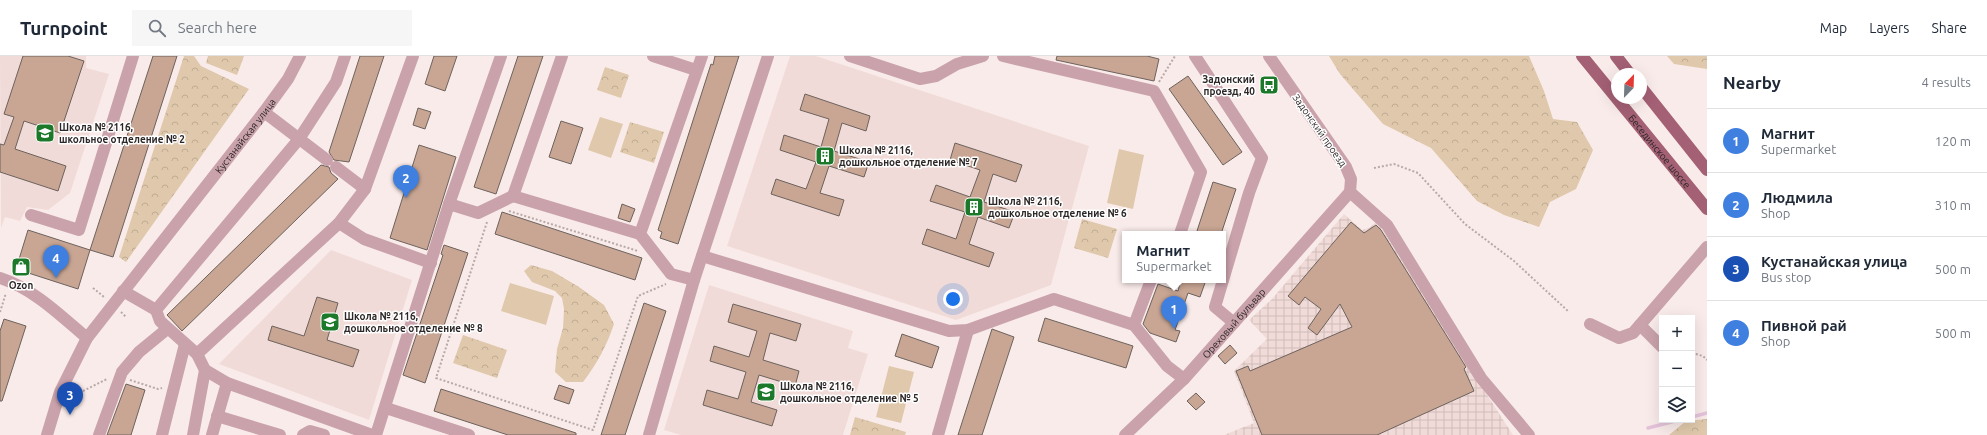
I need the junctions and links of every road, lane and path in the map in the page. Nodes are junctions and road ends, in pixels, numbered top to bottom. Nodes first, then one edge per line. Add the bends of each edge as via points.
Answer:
1 (133, 56) edge
2 (300, 56) edge
3 (345, 56) edge
4 (413, 56) edge
5 (501, 56) edge
6 (562, 56) edge
7 (653, 56) edge
8 (702, 56) edge
9 (768, 56) edge
10 (850, 56) edge
11 (983, 56) edge
12 (1002, 56) edge
13 (1176, 56) edge
14 (1195, 56) edge
15 (1269, 56) edge
16 (1582, 56) edge
17 (1616, 56) edge
18 (955, 60) edge
19 (1625, 68) edge
20 (696, 70) junction
21 (1154, 91) junction
22 (1647, 95) edge
23 (264, 112) junction
24 (299, 139) junction
25 (1374, 168) dead end
26 (1707, 170) edge
27 (365, 189) junction
28 (1350, 192) junction
29 (513, 196) junction
30 (449, 204) junction
31 (493, 206) junction
32 (1707, 209) edge
33 (31, 215) dead end
34 (340, 223) junction
35 (1181, 231) edge
36 (640, 234) junction
37 (1707, 248) edge
38 (702, 256) junction
39 (658, 257) junction
40 (431, 263) junction
41 (1226, 270) edge
42 (681, 277) junction
43 (0, 278) edge
44 (694, 280) junction
45 (1150, 283) edge
46 (1222, 283) edge
47 (8, 287) dead end
48 (123, 291) junction
49 (156, 310) junction
50 (0, 312) edge
51 (1569, 312) dead end
52 (1234, 323) junction
53 (1590, 324) dead end
54 (1134, 325) junction
55 (1640, 325) junction
56 (167, 329) junction
57 (968, 330) junction
58 (87, 338) junction
59 (185, 344) junction
60 (1659, 344) edge
61 (197, 354) junction
62 (1695, 354) edge
63 (1707, 360) edge
64 (205, 370) junction
65 (122, 372) junction
66 (1184, 379) junction
67 (227, 384) junction
68 (173, 386) junction
69 (83, 391) dead end
70 (386, 408) junction
71 (217, 416) junction
72 (47, 435) edge
73 (99, 435) edge
74 (162, 435) edge
75 (193, 435) edge
76 (212, 435) edge
77 (280, 435) edge
78 (303, 435) edge
79 (324, 435) edge
80 (372, 435) edge
81 (376, 435) edge
82 (469, 435) edge
83 (649, 435) edge
84 (938, 435) edge
85 (1125, 435) edge
86 (1529, 435) edge

1 - 33 street via 79,230
2 - 23 street, Кустанайская улица via 288,79
3 - 24 street via 336,82
4 - 27 street
5 - 30 street
6 - 29 street
7 - 20 street
8 - 20 street
9 - 38 street
10 - 18 street via 920,79 936,76
11 - 18 street
12 - 21 street
13 - 21 path
14 - 41 street via 1262,158
15 - 28 street, Задонский проезд via 1346,167 1351,179
16 - 32 main road, Бесединское шоссе
17 - 19 main road
20 - 36 street
21 - 35 street via 1201,172
22 - 26 main road
23 - 24 street
23 - 48 street, Кустанайская улица
24 - 27 street
24 - 49 street
25 - 51 path via 1394,164 1418,173 1465,224 1514,260
27 - 34 street
28 - 52 street, Ореховый бульвар
28 - 86 street via 1387,225 1481,378
29 - 31 street
29 - 36 street
30 - 31 street via 478,213
30 - 40 street
31 - 39 path
31 - 42 path via 436,378 593,430 638,296
34 - 40 street via 364,239
34 - 61 street
36 - 39 street
37 - 55 street
38 - 44 street
38 - 57 street via 949,331
39 - 42 street via 671,274
40 - 70 street
42 - 44 street
43 - 58 street via 14,282 31,292
44 - 83 street
45 - 54 street
46 - 52 street via 1215,307
47 - 50 path
48 - 49 street
48 - 58 street, Кустанайская улица
49 - 56 street via 160,321
52 - 66 street, Ореховый бульвар
53 - 55 street via 1619,338 1633,333
54 - 57 street via 1054,299
54 - 66 street via 1167,366
55 - 60 street
56 - 59 street
56 - 65 street via 139,352
57 - 84 street
58 - 72 street, Кустанайская улица via 60,392
59 - 61 street
59 - 68 street
61 - 64 street
62 - 63 path
64 - 67 street
64 - 75 street
65 - 68 path via 130,380 158,389
65 - 69 path
65 - 73 street
66 - 85 street, Ореховый бульвар
67 - 71 street
67 - 80 street
68 - 74 street
70 - 81 street
70 - 82 street
71 - 76 street
71 - 77 street
78 - 79 street via 310,431

